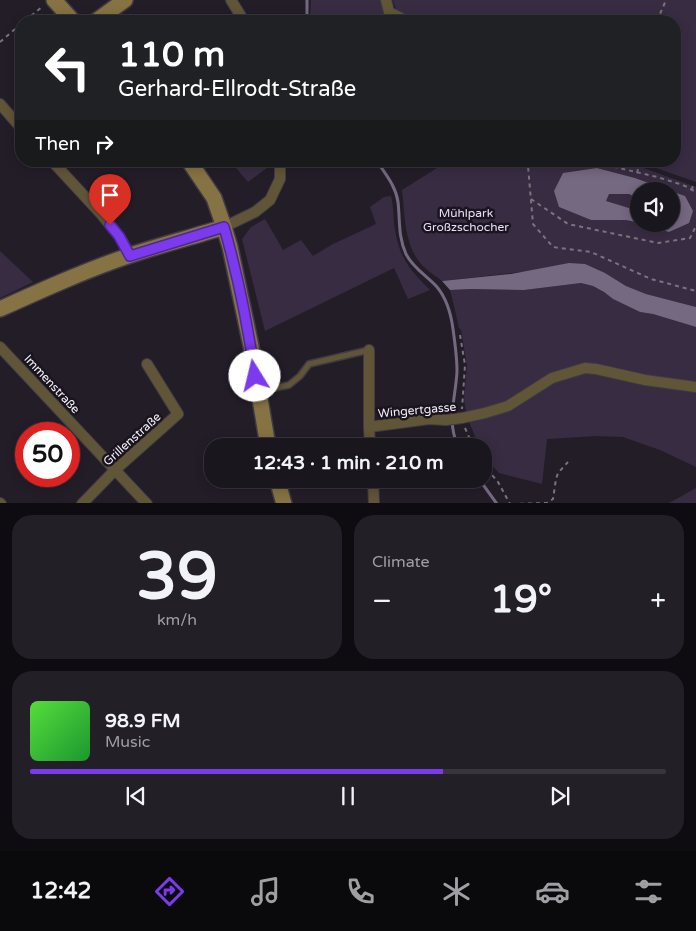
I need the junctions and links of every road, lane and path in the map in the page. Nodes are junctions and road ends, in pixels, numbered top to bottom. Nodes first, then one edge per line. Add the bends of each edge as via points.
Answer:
1 (125, 0) edge
2 (231, 0) edge
3 (386, 0) edge
4 (666, 0) edge
5 (49, 3) edge
6 (33, 15) edge
7 (64, 15) edge
8 (104, 15) edge
9 (240, 15) edge
10 (395, 15) edge
11 (660, 15) edge
12 (15, 29) edge
13 (0, 42) edge
14 (0, 104) edge
15 (15, 121) edge
16 (58, 167) edge
17 (193, 167) edge
18 (280, 167) edge
19 (528, 167) edge
20 (614, 167) edge
21 (638, 167) edge
22 (637, 173) junction
23 (693, 184) dead end
24 (692, 190) junction
25 (696, 192) edge
26 (531, 198) junction
27 (696, 226) edge
28 (224, 227) junction
29 (130, 256) junction
30 (696, 291) edge
31 (0, 309) edge
32 (460, 335) dead end
33 (0, 347) edge
34 (369, 350) joint
35 (147, 364) dead end
36 (696, 387) edge
37 (258, 391) junction
38 (458, 418) junction
39 (369, 427) junction
40 (267, 438) edge
41 (370, 438) edge
42 (470, 438) edge
43 (568, 462) dead end
44 (115, 470) junction
45 (492, 475) edge
46 (280, 488) edge
47 (373, 488) edge
48 (83, 503) edge
49 (145, 503) edge
50 (284, 503) edge
51 (374, 503) edge
52 (510, 503) edge
53 (547, 503) edge

1 - 8 main road
2 - 9 street
3 - 10 street via 389,12
4 - 11 path
5 - 6 path
5 - 7 main road
12 - 13 path
14 - 15 street
16 - 29 street via 119,236
17 - 28 main road via 214,198
18 - 28 street via 280,179 270,200 255,212
19 - 26 path
20 - 22 path
21 - 22 path
22 - 24 path
23 - 24 path
24 - 25 path
26 - 27 path via 568,224 658,243 690,238
26 - 30 path via 533,224 553,247 591,252 651,280
28 - 29 main road
28 - 37 main road via 232,253
29 - 31 main road via 66,279
32 - 38 path via 464,366
33 - 44 street, Immenstraße
34 - 37 lane via 309,364 289,385
34 - 39 street, Wingertgasse
35 - 44 street, Grillenstraße via 178,414
36 - 38 street, Wingertgasse via 585,368 552,378 508,406
37 - 40 main road
38 - 39 street, Wingertgasse
38 - 42 path
39 - 41 street, Wingertgasse
43 - 53 path via 558,473 553,499
44 - 48 street, Grillenstraße
44 - 49 street, Immenstraße
45 - 52 path
46 - 50 main road
47 - 51 street

